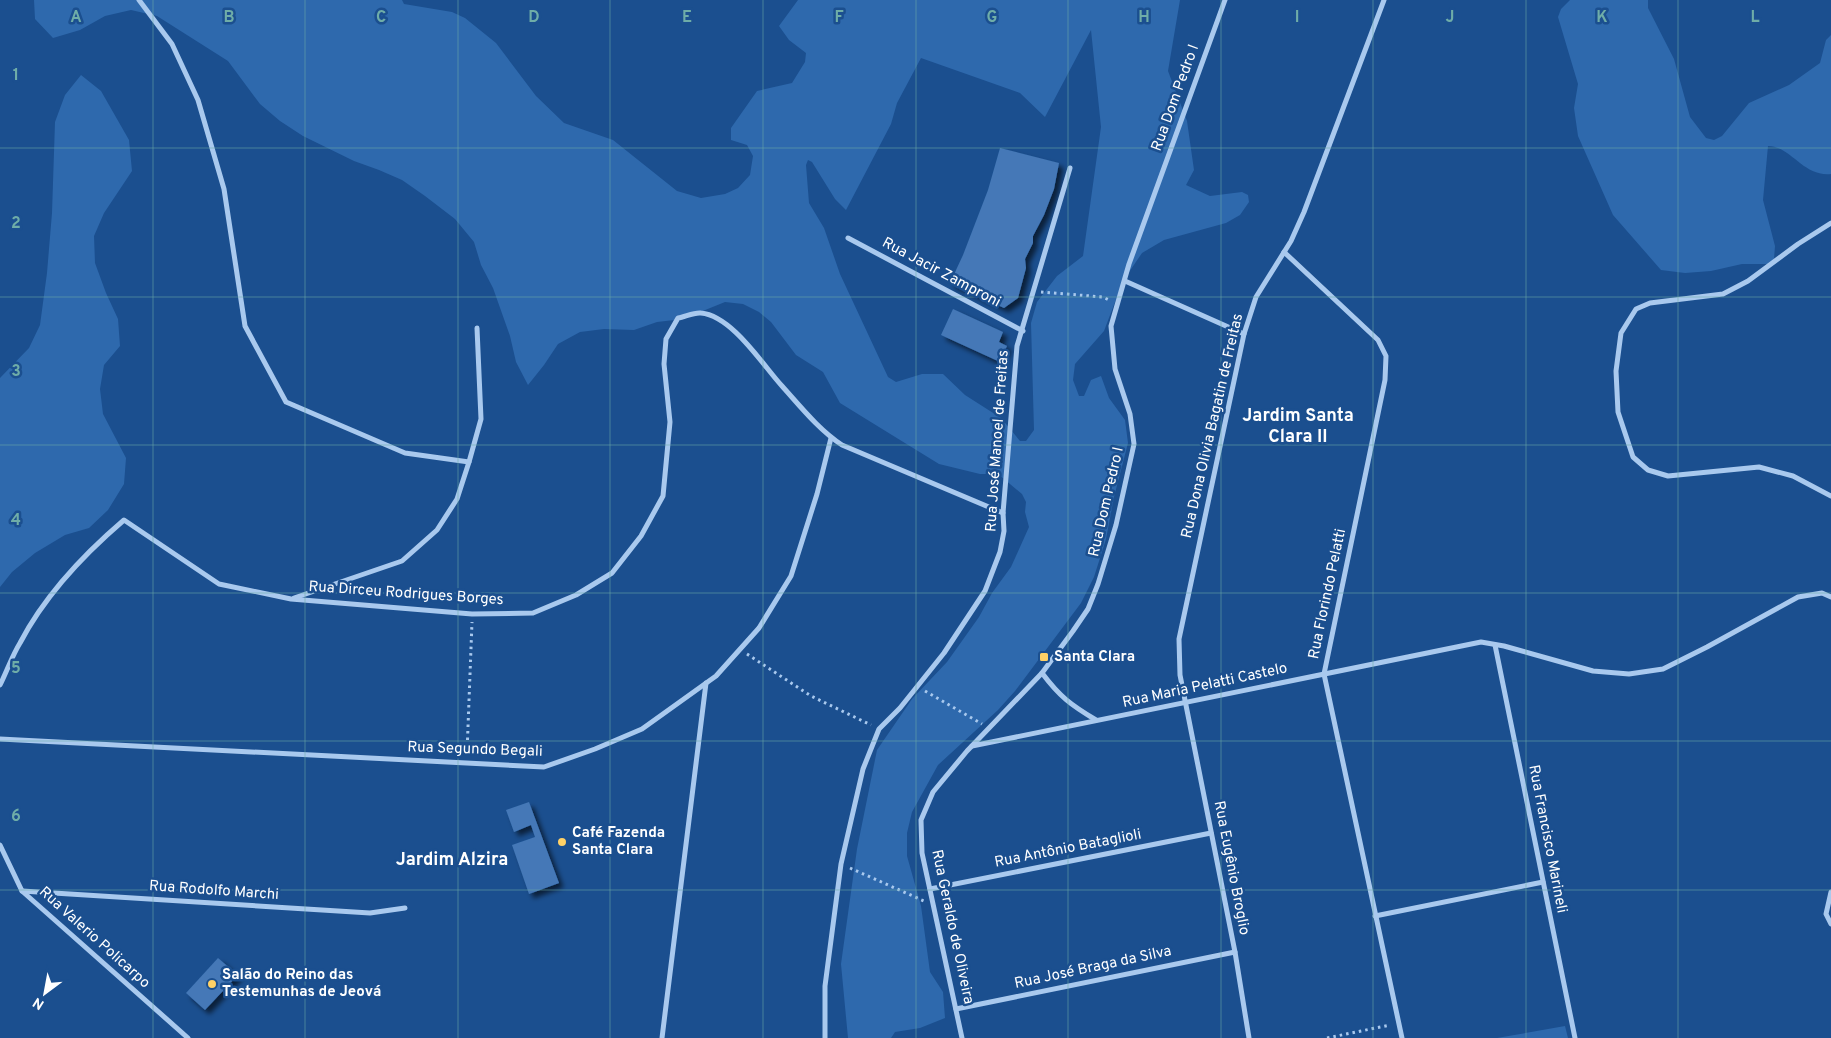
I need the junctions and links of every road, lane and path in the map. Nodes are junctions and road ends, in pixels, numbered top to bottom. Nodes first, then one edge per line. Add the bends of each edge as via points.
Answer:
1 (139, 0) edge
2 (1224, 0) edge
3 (1384, 0) edge
4 (1070, 168) dead end
5 (1831, 223) edge
6 (848, 238) dead end
7 (1284, 252) junction
8 (1125, 280) junction
9 (1055, 293) dead end
10 (1103, 297) dead end
11 (477, 328) dead end
12 (1022, 331) junction
13 (1244, 334) junction
14 (831, 438) junction
15 (469, 462) junction
16 (1831, 496) edge
17 (1003, 513) junction
18 (1831, 597) edge
19 (291, 599) junction
20 (472, 614) junction
21 (1495, 645) junction
22 (740, 650) junction
23 (1042, 673) junction
24 (1324, 674) junction
25 (706, 683) junction
26 (0, 685) edge
27 (917, 686) junction
28 (1186, 702) junction
29 (1096, 720) junction
30 (989, 728) junction
31 (879, 729) junction
32 (0, 739) edge
33 (972, 746) junction
34 (467, 763) junction
35 (1211, 833) junction
36 (0, 845) edge
37 (841, 864) junction
38 (1543, 882) junction
39 (930, 889) junction
40 (22, 890) junction
41 (1831, 892) edge
42 (933, 906) junction
43 (405, 908) dead end
44 (1375, 916) junction
45 (1831, 924) edge
46 (1235, 952) junction
47 (956, 1009) junction
48 (1398, 1023) junction
49 (188, 1038) edge
50 (662, 1038) edge
51 (825, 1038) edge
52 (962, 1038) edge
53 (1249, 1038) edge
54 (1327, 1038) edge
55 (1402, 1038) edge
56 (1575, 1038) edge

1 - 15 street via 172,44 198,100 224,189 245,326 286,402 405,454
2 - 8 street, Rua Dom Pedro I
3 - 7 street, Rua Dona Olivia Bagatin de Freitas via 1304,212
4 - 12 street, Rua José Manoel de Freitas
5 - 16 street via 1748,281 1723,294 1650,303 1636,309 1621,334 1616,371 1618,412 1633,457 1648,470 1668,476 1760,467 1793,476
6 - 12 street, Rua Jacir Zamproni
7 - 13 street, Rua Dona Olivia Bagatin de Freitas via 1256,297
7 - 24 street, Rua Florindo Pelatti via 1378,340 1386,356 1385,380
8 - 13 street
8 - 23 street, Rua Dom Pedro I via 1111,326 1115,368 1130,414 1134,444 1108,555 1088,609
9 - 10 path
11 - 15 street via 480,419
12 - 17 street, Rua José Manoel de Freitas via 1017,346
13 - 28 street, Rua Dona Olivia Bagatin de Freitas via 1179,639 1180,675
14 - 17 street
14 - 20 street, Rua Dirceu Rodrigues Borges via 735,331 719,319 700,313 678,318 666,339 664,364 670,422 663,496 641,536 612,573 576,595 533,613
14 - 22 street, Rua Segundo Begali via 791,576 759,628
15 - 19 street via 457,499 437,530 402,561
17 - 27 street, Rua José Manoel de Freitas via 1000,552 985,590 944,654
18 - 21 street, Rua Maria Pelatti Castelo via 1822,593 1798,597 1663,669 1630,674 1593,670
19 - 20 street, Rua Dirceu Rodrigues Borges
19 - 26 street, Rua Dirceu Rodrigues Borges via 219,584 124,520 96,544 53,592 20,642
20 - 34 path
21 - 24 street, Rua Maria Pelatti Castelo via 1481,642
21 - 38 street, Rua Francisco Marineli
22 - 25 street, Rua Segundo Begali
22 - 31 path via 811,696
23 - 29 street via 1057,693
23 - 30 street, Rua Dom Pedro I
24 - 28 street, Rua Maria Pelatti Castelo
24 - 44 street, Rua Florindo Pelatti
25 - 34 street, Rua Segundo Begali via 642,728 544,767
25 - 50 street
27 - 30 path
27 - 31 street, Rua José Manoel de Freitas
28 - 29 street, Rua Maria Pelatti Castelo
28 - 35 street, Rua Eugênio Broglio
29 - 33 street, Rua Maria Pelatti Castelo
30 - 33 street, Rua Dom Pedro I
31 - 37 street, Rua José Manoel de Freitas via 863,769
32 - 34 street, Rua Segundo Begali
33 - 39 street, Rua Geraldo de Oliveira via 932,792 921,820 922,853
35 - 39 street, Rua Antônio Bataglioli
35 - 46 street, Rua Eugênio Broglio
36 - 40 street, Rua Valerio Policarpo
37 - 42 path
37 - 51 street, Rua José Manoel de Freitas via 825,986
38 - 44 street
38 - 56 street, Rua Francisco Marineli
39 - 42 street, Rua Geraldo de Oliveira
40 - 43 street, Rua Rodolfo Marchi via 370,913
40 - 49 street, Rua Valerio Policarpo
41 - 45 street via 1826,914
42 - 47 street, Rua Geraldo de Oliveira
44 - 48 street, Rua Florindo Pelatti
46 - 47 street, Rua José Braga da Silva
46 - 53 street, Rua Eugênio Broglio
47 - 52 street, Rua Geraldo de Oliveira
48 - 54 path
48 - 55 street, Rua Florindo Pelatti

